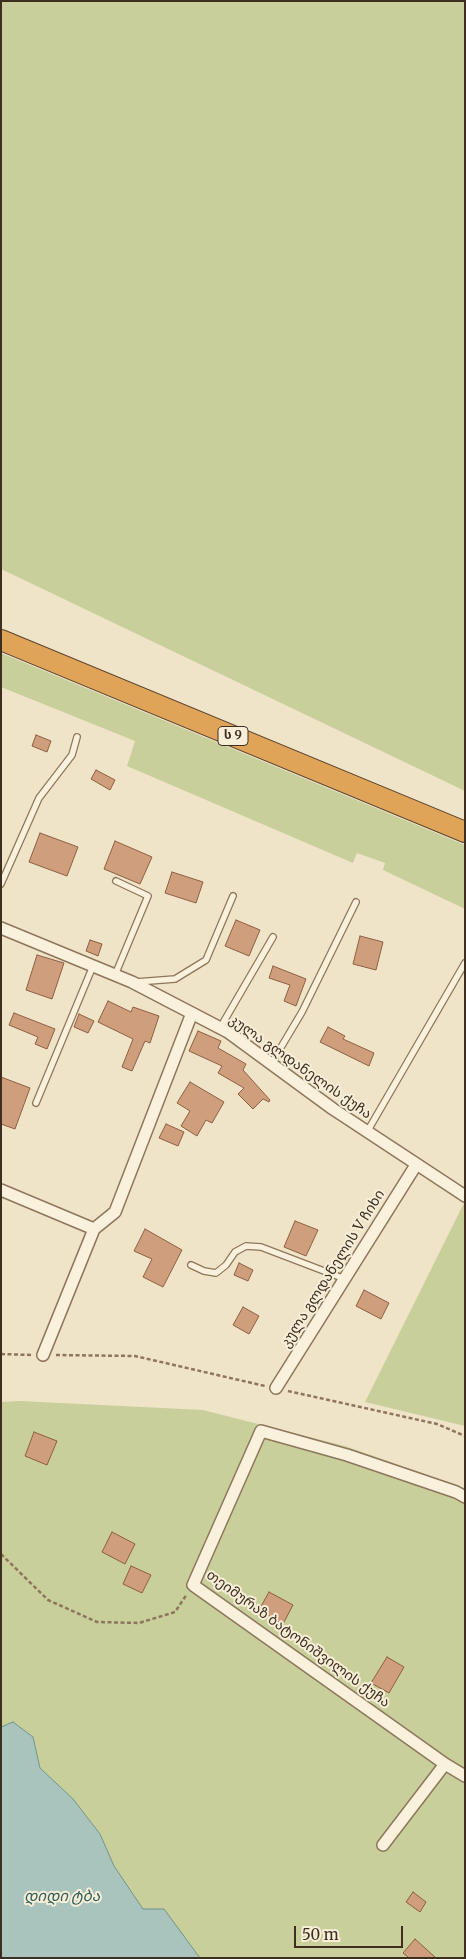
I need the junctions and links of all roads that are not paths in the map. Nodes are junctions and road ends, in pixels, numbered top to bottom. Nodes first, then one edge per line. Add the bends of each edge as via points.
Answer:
1 (1, 640) edge
2 (77, 737) dead end
3 (465, 832) edge
4 (116, 881) dead end
5 (1, 884) edge
6 (233, 896) dead end
7 (356, 902) dead end
8 (1, 928) edge
9 (273, 937) dead end
10 (465, 962) edge
11 (93, 966) junction
12 (115, 975) junction
13 (132, 982) junction
14 (192, 1014) junction
15 (220, 1028) junction
16 (271, 1064) junction
17 (36, 1103) dead end
18 (367, 1132) junction
19 (416, 1165) junction
20 (1, 1190) edge
21 (465, 1196) edge
22 (94, 1229) junction
23 (191, 1265) dead end
24 (345, 1279) junction
25 (43, 1355) road end
26 (276, 1388) road end
27 (465, 1497) edge
28 (445, 1764) junction
29 (465, 1776) edge
30 (383, 1845) dead end

1 - 3 highway, ს 9
2 - 5 lane via 72,755 39,798
4 - 12 lane via 148,896
6 - 13 lane via 206,960 175,979
7 - 16 lane via 302,1012
8 - 11 street, კულა გლდანელის ქუჩა
9 - 15 lane
10 - 18 lane
11 - 12 street, კულა გლდანელის ქუჩა
11 - 17 lane
12 - 13 street, კულა გლდანელის ქუჩა
13 - 14 street, კულა გლდანელის ქუჩა
14 - 15 street, კულა გლდანელის ქუჩა
14 - 22 street via 116,1212
15 - 16 street, კულა გლდანელის ქუჩა
16 - 18 street, კულა გლდანელის ქუჩა
18 - 19 street, კულა გლდანელის ქუჩა
19 - 21 street, კულა გლდანელის ქუჩა
19 - 24 street, კულა გლდანელის V ჩიხი
20 - 22 street
22 - 25 street
23 - 24 lane via 216,1273 234,1252 246,1246 261,1247
24 - 26 street, კულა გლდანელის V ჩიხი
27 - 28 street, თეიმურაზ ბატონიშვილის ქუჩა via 347,1454 261,1431 194,1585
28 - 29 street, თეიმურაზ ბატონიშვილის ქუჩა
28 - 30 street

